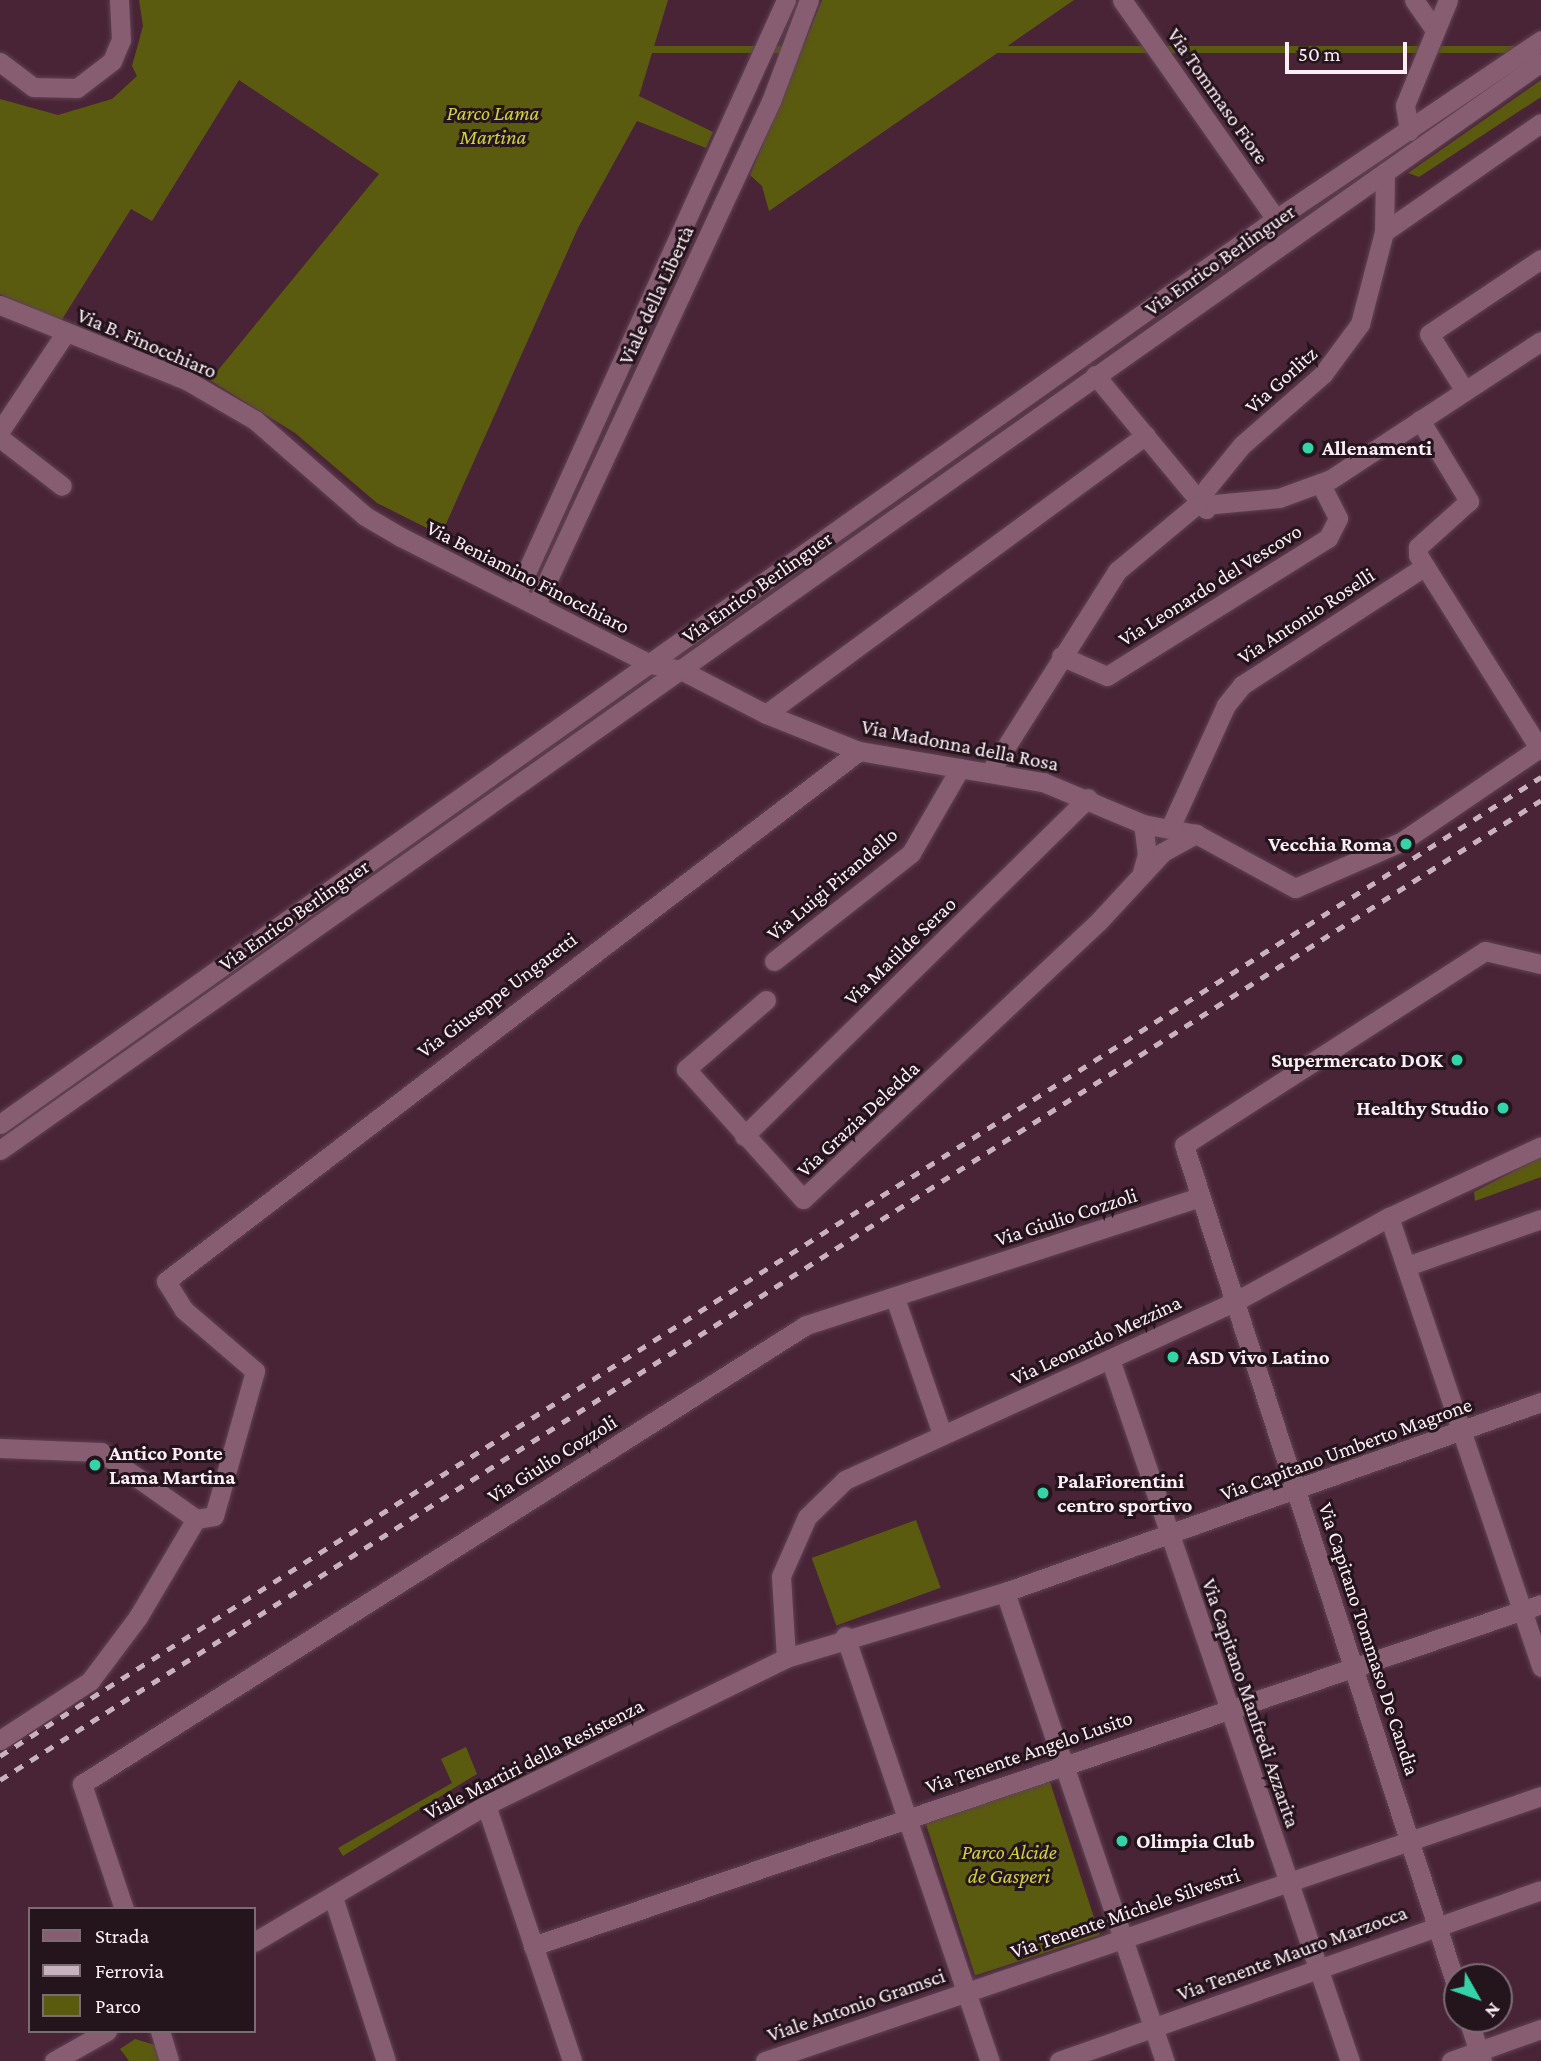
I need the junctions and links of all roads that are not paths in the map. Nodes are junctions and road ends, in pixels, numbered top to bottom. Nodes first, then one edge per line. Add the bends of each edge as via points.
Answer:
1 (119, 0) edge
2 (786, 0) edge
3 (809, 0) edge
4 (1122, 0) edge
5 (1414, 0) edge
6 (1448, 0) edge
7 (1433, 27) junction
8 (1541, 40) edge
9 (0, 62) edge
10 (1541, 62) edge
11 (755, 76) junction
12 (10, 82) edge
13 (777, 86) junction
14 (1541, 123) edge
15 (1409, 131) junction
16 (1385, 172) junction
17 (1276, 219) junction
18 (1384, 232) junction
19 (681, 239) junction
20 (703, 248) junction
21 (1541, 259) edge
22 (0, 305) edge
23 (66, 332) junction
24 (1541, 341) edge
25 (1095, 375) junction
26 (1465, 391) junction
27 (605, 403) junction
28 (626, 412) junction
29 (1420, 420) junction
30 (0, 431) edge
31 (1146, 435) junction
32 (0, 438) edge
33 (1320, 483) junction
34 (62, 486) dead end
35 (1203, 498) junction
36 (365, 516) joint
37 (1421, 558) junction
38 (516, 595) junction
39 (536, 605) junction
40 (1061, 656) junction
41 (643, 660) junction
42 (681, 670) junction
43 (766, 714) junction
44 (1540, 747) edge
45 (859, 751) junction
46 (960, 768) junction
47 (990, 772) junction
48 (1088, 798) junction
49 (1143, 824) junction
50 (1170, 828) junction
51 (1196, 834) junction
52 (1142, 872) junction
53 (774, 961) dead end
54 (1541, 964) edge
55 (766, 1000) dead end
56 (0, 1124) edge
57 (744, 1136) junction
58 (1541, 1146) edge
59 (0, 1150) edge
60 (1200, 1197) junction
61 (1389, 1217) junction
62 (1541, 1219) edge
63 (1407, 1266) junction
64 (894, 1298) junction
65 (1236, 1301) junction
66 (1110, 1359) junction
67 (1541, 1402) edge
68 (1464, 1432) junction
69 (942, 1434) junction
70 (0, 1448) edge
71 (1298, 1491) junction
72 (196, 1518) junction
73 (1170, 1535) junction
74 (1005, 1592) junction
75 (1541, 1604) edge
76 (1521, 1611) junction
77 (845, 1636) junction
78 (786, 1658) junction
79 (1351, 1666) junction
80 (1541, 1667) edge
81 (1228, 1708) junction
82 (0, 1740) edge
83 (1062, 1764) junction
84 (1541, 1796) edge
85 (486, 1805) junction
86 (905, 1818) junction
87 (1410, 1840) junction
88 (1288, 1882) junction
89 (1541, 1890) edge
90 (333, 1897) junction
91 (124, 1907) edge
92 (1436, 1927) junction
93 (1121, 1938) junction
94 (256, 1941) edge
95 (533, 1946) junction
96 (1448, 1963) edge
97 (1321, 1967) junction
98 (962, 1992) junction
99 (1155, 2026) junction
100 (1541, 2029) edge
101 (161, 2033) edge
102 (1473, 2033) edge
103 (87, 2037) edge
104 (1480, 2056) edge
105 (54, 2061) edge
106 (169, 2061) edge
107 (386, 2061) edge
108 (572, 2061) edge
109 (765, 2061) edge
110 (990, 2061) edge
111 (1059, 2061) edge
112 (1165, 2061) edge
113 (1350, 2061) edge
114 (1451, 2061) edge

1 - 12 street via 121,40 97,77 55,91
2 - 11 street, Viale della Libertà
3 - 13 street, Viale della Libertà
4 - 17 street, Via Tommaso Fiore
5 - 7 street
6 - 7 street
7 - 15 street via 1405,105
8 - 15 street, Via Enrico Berlinguer
9 - 12 street
10 - 16 street, Via Enrico Berlinguer
11 - 13 street
11 - 19 street, Viale della Libertà
13 - 20 street, Viale della Libertà
14 - 18 street
15 - 17 street, Via Enrico Berlinguer
16 - 18 street, Via Gorlitz
16 - 25 street, Via Enrico Berlinguer
17 - 41 street, Via Enrico Berlinguer
18 - 35 street, Via Gorlitz via 1360,324 1341,356 1242,445
19 - 20 street
19 - 27 street, Viale della Libertà
20 - 28 street, Viale della Libertà
21 - 26 street via 1429,334
22 - 23 street, Via B. Finocchiaro
23 - 30 street
23 - 36 street, Via B. Finocchiaro via 211,394 302,457
24 - 26 street
25 - 31 street
25 - 42 street, Via Enrico Berlinguer
26 - 29 street
27 - 28 street
27 - 38 street, Viale della Libertà
28 - 39 street, Viale della Libertà
29 - 33 street
29 - 37 street, Via Antonio Roselli via 1469,501
31 - 35 street
31 - 43 street
32 - 34 street
33 - 35 street via 1279,498
33 - 40 street, Via Leonardo del Vescovo via 1338,518 1328,538 1107,677
35 - 40 street, Via Gorlitz via 1117,571
36 - 38 street, Via Beniamino Finocchiaro
37 - 44 street
37 - 50 street, Via Antonio Roselli via 1241,685 1226,705
38 - 39 street, Via Beniamino Finocchiaro
39 - 41 street, Via Beniamino Finocchiaro
40 - 47 street, Via Gorlitz
41 - 42 street, Via Beniamino Finocchiaro
41 - 56 street, Via Enrico Berlinguer
42 - 43 street, Via Madonna della Rosa
42 - 59 street, Via Enrico Berlinguer
43 - 45 street, Via Madonna della Rosa
44 - 51 street, Via Madonna della Rosa via 1401,842 1295,888
45 - 46 street, Via Madonna della Rosa
45 - 72 street, Via Giuseppe Ungaretti via 166,1281 184,1310 255,1371 215,1516
46 - 47 street, Via Madonna della Rosa
46 - 53 street, Via Luigi Pirandello via 911,853
47 - 48 street, Via Madonna della Rosa
48 - 49 street, Via Madonna della Rosa
48 - 57 street, Via Matilde Serao
49 - 50 street, Via Madonna della Rosa
49 - 52 street via 1147,855
50 - 51 street, Via Madonna della Rosa
51 - 52 street, Via Grazia Deledda
52 - 57 street, Via Grazia Deledda via 811,1197 795,1196
54 - 60 street, Via Capitano Tommaso De Candia via 1485,951 1184,1145
55 - 57 street, Via Grazia Deledda via 686,1069
58 - 61 street, Via Leonardo Mezzina
60 - 64 street, Via Giulio Cozzoli
60 - 65 street, Via Capitano Tommaso De Candia
61 - 63 street
61 - 65 street, Via Leonardo Mezzina
62 - 63 street
63 - 68 street
64 - 69 street
64 - 91 street, Via Giulio Cozzoli via 806,1325 82,1784
65 - 66 street, Via Leonardo Mezzina
65 - 71 street, Via Capitano Tommaso De Candia
66 - 69 street, Via Leonardo Mezzina
66 - 73 street, Via Capitano Manfredi Azzarita
67 - 68 street, Via Capitano Umberto Magrone
68 - 71 street, Via Capitano Umberto Magrone
68 - 76 street
69 - 78 street, Via Leonardo Mezzina via 845,1480 807,1517 781,1576
70 - 72 street via 101,1452
71 - 73 street, Via Capitano Umberto Magrone
71 - 79 street, Via Capitano Tommaso De Candia
72 - 82 street via 138,1617 90,1681
73 - 74 street, Via Capitano Umberto Magrone
73 - 81 street, Via Capitano Manfredi Azzarita
74 - 77 street, Via Capitano Umberto Magrone
74 - 83 street
75 - 76 street, Via Tenente Angelo Lusito
76 - 79 street, Via Tenente Angelo Lusito
76 - 80 street
77 - 78 street, Viale Martiri della Resistenza
77 - 86 street
78 - 85 street, Viale Martiri della Resistenza
79 - 81 street, Via Tenente Angelo Lusito
79 - 87 street, Via Capitano Tommaso De Candia
81 - 83 street, Via Tenente Angelo Lusito
81 - 88 street, Via Capitano Manfredi Azzarita
83 - 86 street, Via Tenente Angelo Lusito
83 - 93 street
84 - 87 street, Via Tenente Michele Silvestri
85 - 90 street, Viale Martiri della Resistenza
85 - 95 street
86 - 95 street, Via Tenente Angelo Lusito
86 - 98 street
87 - 88 street, Via Tenente Michele Silvestri
87 - 92 street, Via Capitano Tommaso De Candia
88 - 93 street, Via Tenente Michele Silvestri
88 - 97 street, Via Capitano Manfredi Azzarita
89 - 92 street, Via Tenente Mauro Marzocca
90 - 94 street, Viale Martiri della Resistenza
90 - 107 street
92 - 96 street, Via Capitano Tommaso De Candia
92 - 97 street, Via Tenente Mauro Marzocca
93 - 98 street, Via Tenente Michele Silvestri
93 - 99 street
95 - 108 street
97 - 99 street, Via Tenente Mauro Marzocca
97 - 113 street, Via Capitano Manfredi Azzarita
98 - 109 street, Viale Antonio Gramsci
98 - 110 street
99 - 111 street, Via Tenente Mauro Marzocca
99 - 112 street
100 - 104 street
101 - 106 street
102 - 104 street
103 - 105 street
104 - 114 street

